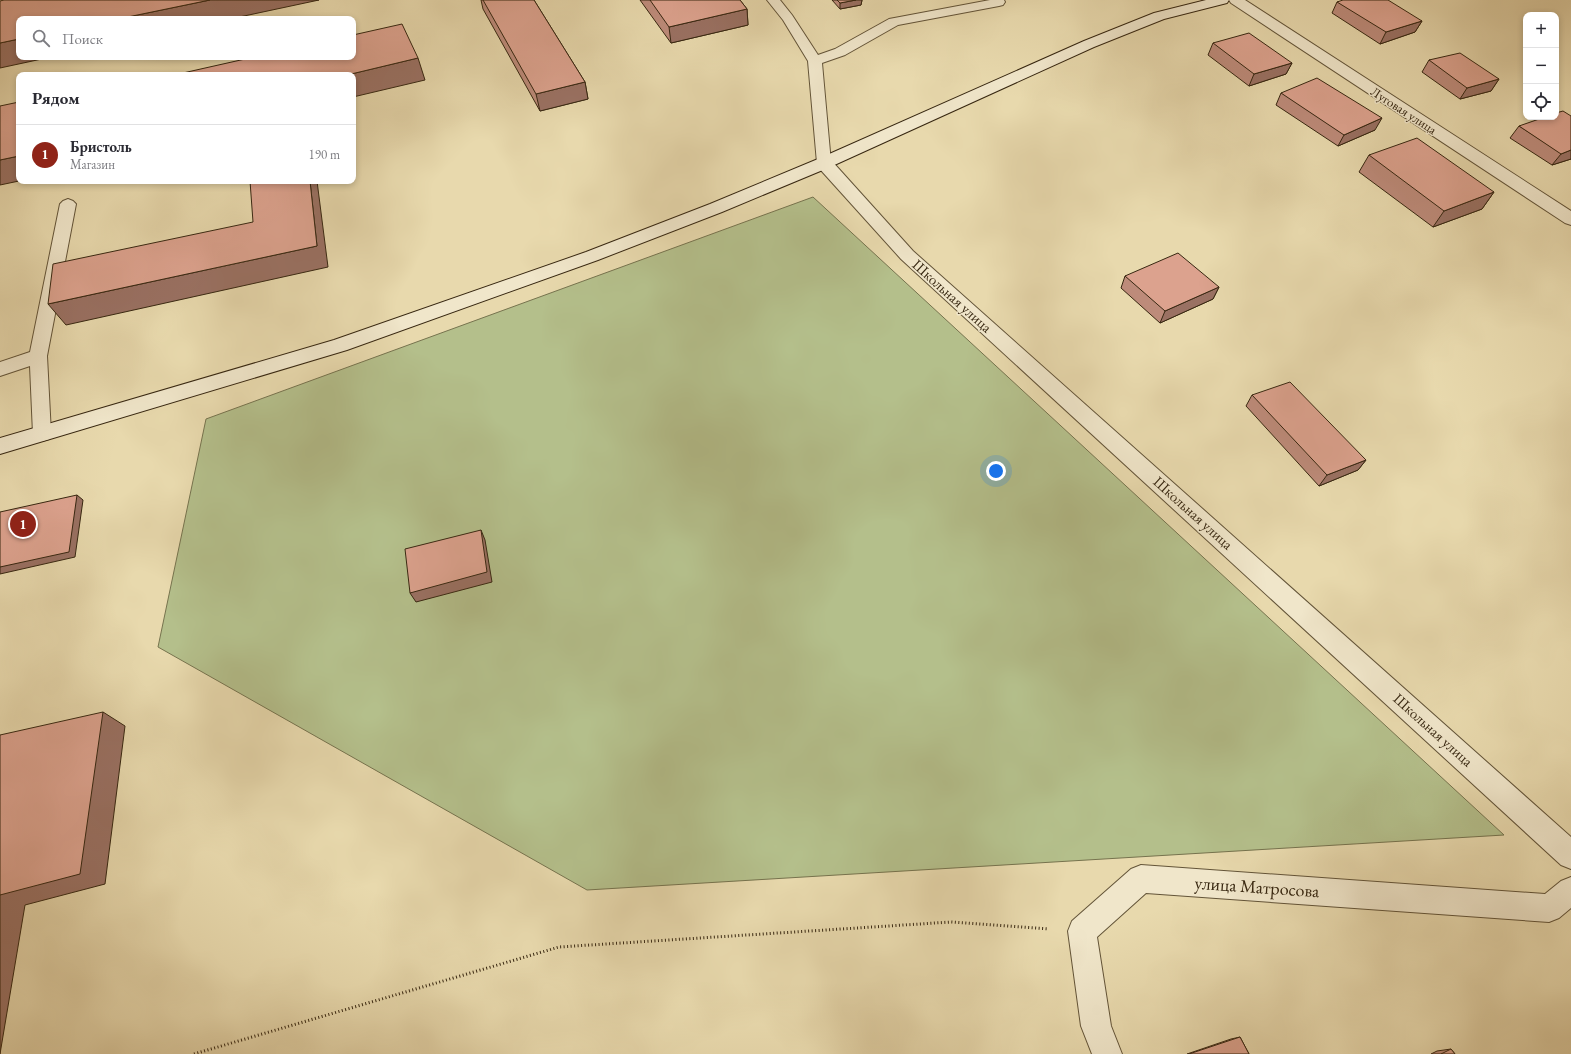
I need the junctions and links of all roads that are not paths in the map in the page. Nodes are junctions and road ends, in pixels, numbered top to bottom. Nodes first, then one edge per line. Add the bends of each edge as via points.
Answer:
1 (773, 0) edge
2 (1222, 0) edge
3 (1236, 0) edge
4 (999, 2) dead end
5 (814, 61) junction
6 (824, 163) junction
7 (68, 204) dead end
8 (1571, 219) edge
9 (38, 356) junction
10 (1, 367) edge
11 (42, 434) junction
12 (0, 446) edge
13 (1571, 855) edge
14 (1571, 891) edge
15 (1108, 1054) edge

1 - 5 lane via 788,18
2 - 6 street via 1159,16 1089,44
3 - 8 street, Луговая улица
4 - 5 lane via 894,22 840,52
5 - 6 lane
6 - 11 street via 592,256 340,345
6 - 13 street, Школьная улица via 907,255
7 - 9 lane
9 - 10 lane
9 - 11 lane
11 - 12 street
14 - 15 street, улица Матросова via 1549,908 1142,879 1082,931 1096,1026

